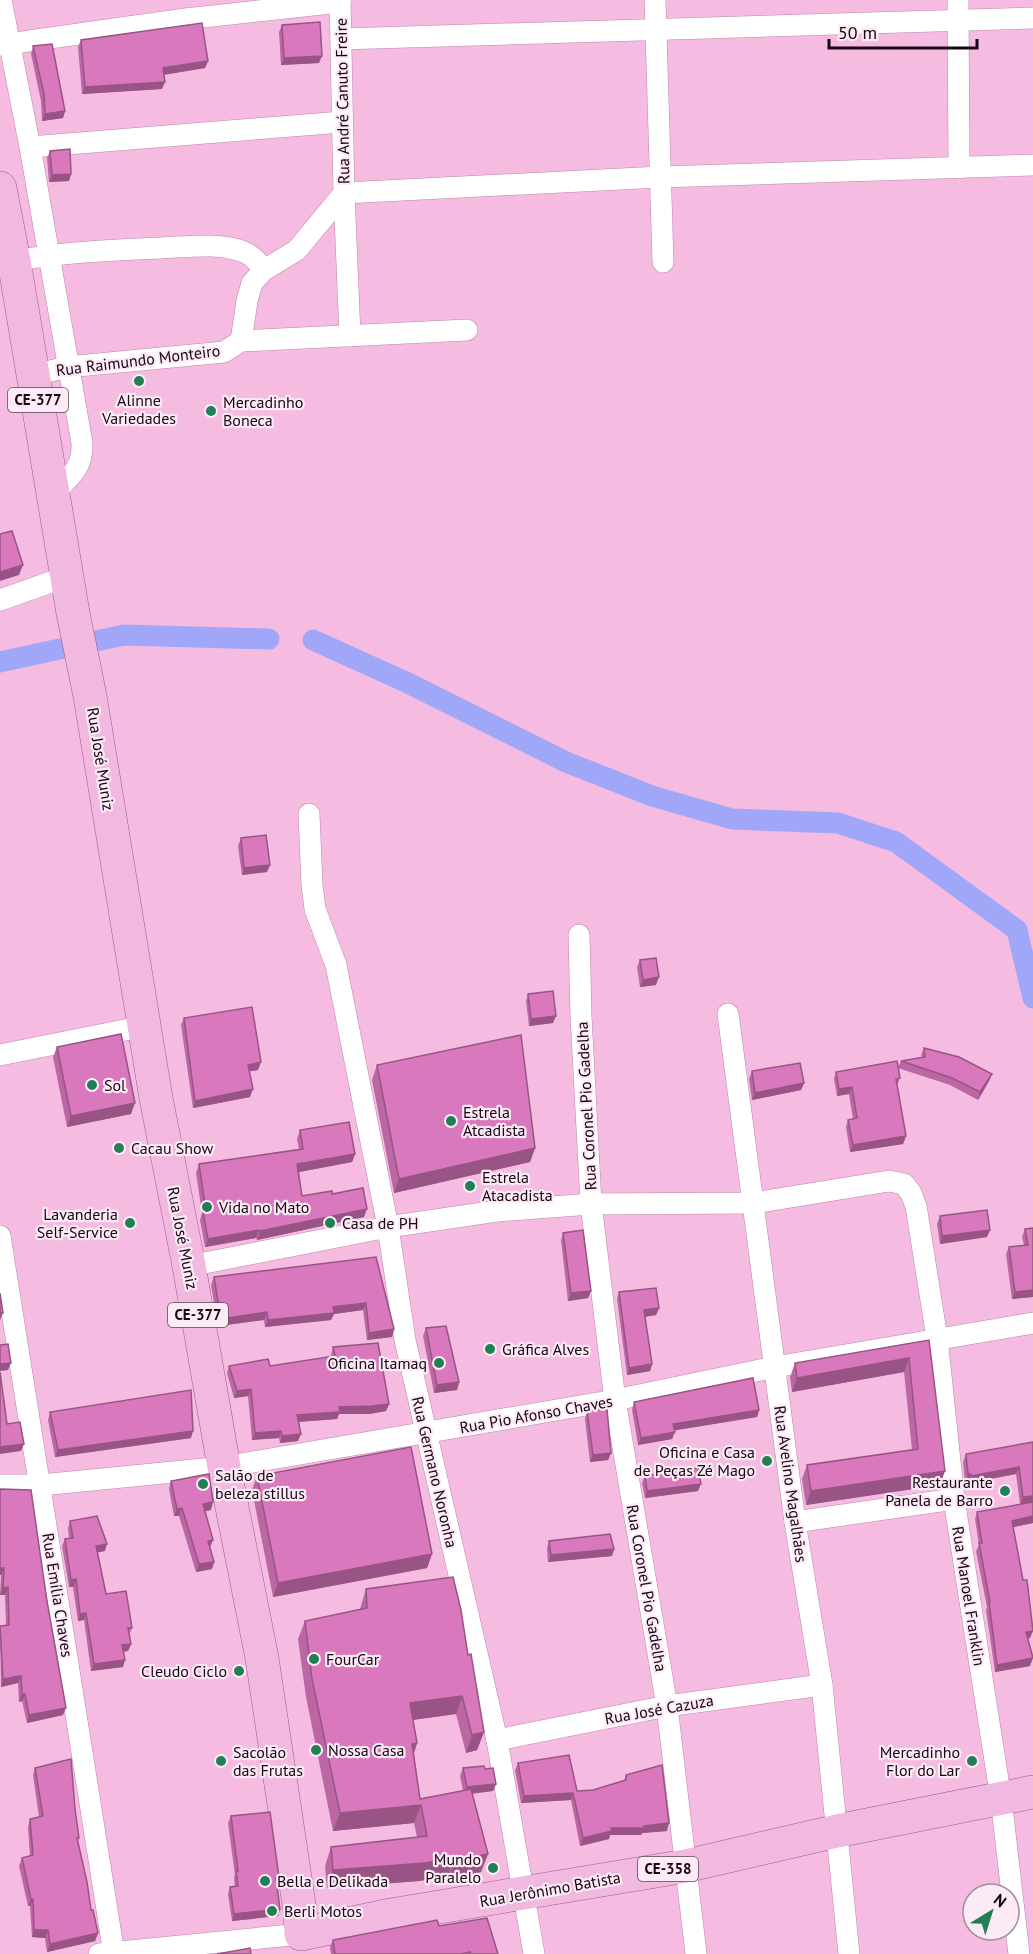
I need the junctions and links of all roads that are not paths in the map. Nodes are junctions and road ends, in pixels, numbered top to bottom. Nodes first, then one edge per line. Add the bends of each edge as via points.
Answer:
1 (1, 0) edge
2 (655, 0) edge
3 (340, 1) edge
4 (958, 10) edge
5 (1033, 18) edge
6 (656, 30) junction
7 (341, 39) junction
8 (5, 44) edge
9 (342, 122) junction
10 (30, 147) junction
11 (1033, 165) edge
12 (959, 168) junction
13 (660, 177) junction
14 (0, 188) edge
15 (344, 193) junction
16 (48, 255) junction
17 (14, 261) junction
18 (663, 262) dead end
19 (264, 270) junction
20 (467, 330) dead end
21 (350, 336) junction
22 (241, 341) junction
23 (68, 367) junction
24 (34, 375) junction
25 (54, 494) junction
26 (68, 576) junction
27 (0, 600) edge
28 (309, 814) dead end
29 (579, 935) dead end
30 (728, 1014) dead end
31 (145, 1026) junction
32 (0, 1054) edge
33 (753, 1203) junction
34 (591, 1204) junction
35 (388, 1227) junction
36 (0, 1236) edge
37 (189, 1266) junction
38 (1033, 1323) edge
39 (937, 1338) junction
40 (775, 1367) junction
41 (615, 1400) junction
42 (426, 1433) junction
43 (224, 1467) junction
44 (0, 1485) edge
45 (41, 1485) junction
46 (954, 1499) junction
47 (795, 1522) junction
48 (822, 1685) junction
49 (667, 1706) junction
50 (497, 1740) junction
51 (1033, 1792) edge
52 (1001, 1799) junction
53 (837, 1831) junction
54 (686, 1866) junction
55 (523, 1894) junction
56 (301, 1934) junction
57 (109, 1953) edge
58 (534, 1954) edge
59 (696, 1954) edge
60 (849, 1954) edge
61 (1019, 1954) edge

1 - 8 street
2 - 6 street
3 - 7 street, Rua André Canuto Freire
3 - 8 street
4 - 5 street
4 - 6 street
4 - 12 street
6 - 7 street
6 - 13 street
7 - 9 street, Rua André Canuto Freire
8 - 10 street
9 - 10 street
9 - 15 street, Rua André Canuto Freire
10 - 16 street
11 - 12 street
12 - 13 street
13 - 15 street
13 - 18 street
14 - 17 main road, CE-377
15 - 19 street, Rua André Canuto Freire via 297,250
15 - 21 street
16 - 17 street
16 - 19 street via 218,247 253,257
16 - 23 street
17 - 24 main road, CE-377
19 - 22 street, Rua André Canuto Freire via 252,283
20 - 21 street
21 - 22 street
22 - 23 street, Rua Raimundo Monteiro via 224,352
23 - 24 street, Rua Raimundo Monteiro
23 - 25 street via 82,455 76,470
24 - 25 main road, CE-377
25 - 26 main road, CE-377
26 - 27 street
26 - 31 main road, Rua José Muniz / CE-377
28 - 35 street, Rua Germano Noronha via 315,909 336,965
29 - 34 street, Rua Coronel Pio Gadelha
30 - 33 street, Rua Avelino Magalhães
31 - 32 street
31 - 37 main road, Rua José Muniz / CE-377
33 - 34 street
33 - 39 street, Rua Manoel Franklin via 890,1181 904,1184 916,1206
33 - 40 street, Rua Avelino Magalhães
34 - 35 street via 497,1211
34 - 41 street, Rua Coronel Pio Gadelha
35 - 37 street
35 - 42 street, Rua Germano Noronha via 405,1340
36 - 45 street, Rua Emília Chaves
37 - 43 main road, Rua José Muniz / CE-377
38 - 39 street, Rua Pio Afonso Chaves
39 - 40 street, Rua Pio Afonso Chaves
39 - 46 street, Rua Manoel Franklin
40 - 41 street, Rua Pio Afonso Chaves
40 - 47 street, Rua Avelino Magalhães
41 - 42 street, Rua Pio Afonso Chaves
41 - 49 street, Rua Coronel Pio Gadelha
42 - 43 street, Rua Pio Afonso Chaves
42 - 50 street, Rua Germano Noronha
43 - 45 street, Rua Pio Afonso Chaves
43 - 56 main road, Rua José Muniz / CE-377 via 262,1658
44 - 45 street, Rua Pio Afonso Chaves
45 - 57 street, Rua Emília Chaves
46 - 47 street
46 - 52 street, Rua Manoel Franklin
47 - 48 street, Rua Avelino Magalhães
48 - 49 street, Rua José Cazuza
48 - 53 street, Rua Avelino Magalhães
49 - 50 street, Rua José Cazuza
49 - 54 street, Rua Coronel Pio Gadelha
50 - 55 street, Rua Germano Noronha
51 - 52 main road, Rua Jerônimo Batista / CE-358
52 - 53 main road, Rua Jerônimo Batista / CE-358
52 - 61 street, Rua Manoel Franklin
53 - 54 main road, Rua Jerônimo Batista / CE-358
53 - 60 street, Rua Avelino Magalhães
54 - 55 main road, Rua Jerônimo Batista / CE-358
54 - 59 street, Rua Coronel Pio Gadelha
55 - 56 main road, Rua Jerônimo Batista / CE-358
55 - 58 street, Rua Germano Noronha
56 - 57 street, Rua Jerônimo Batista

